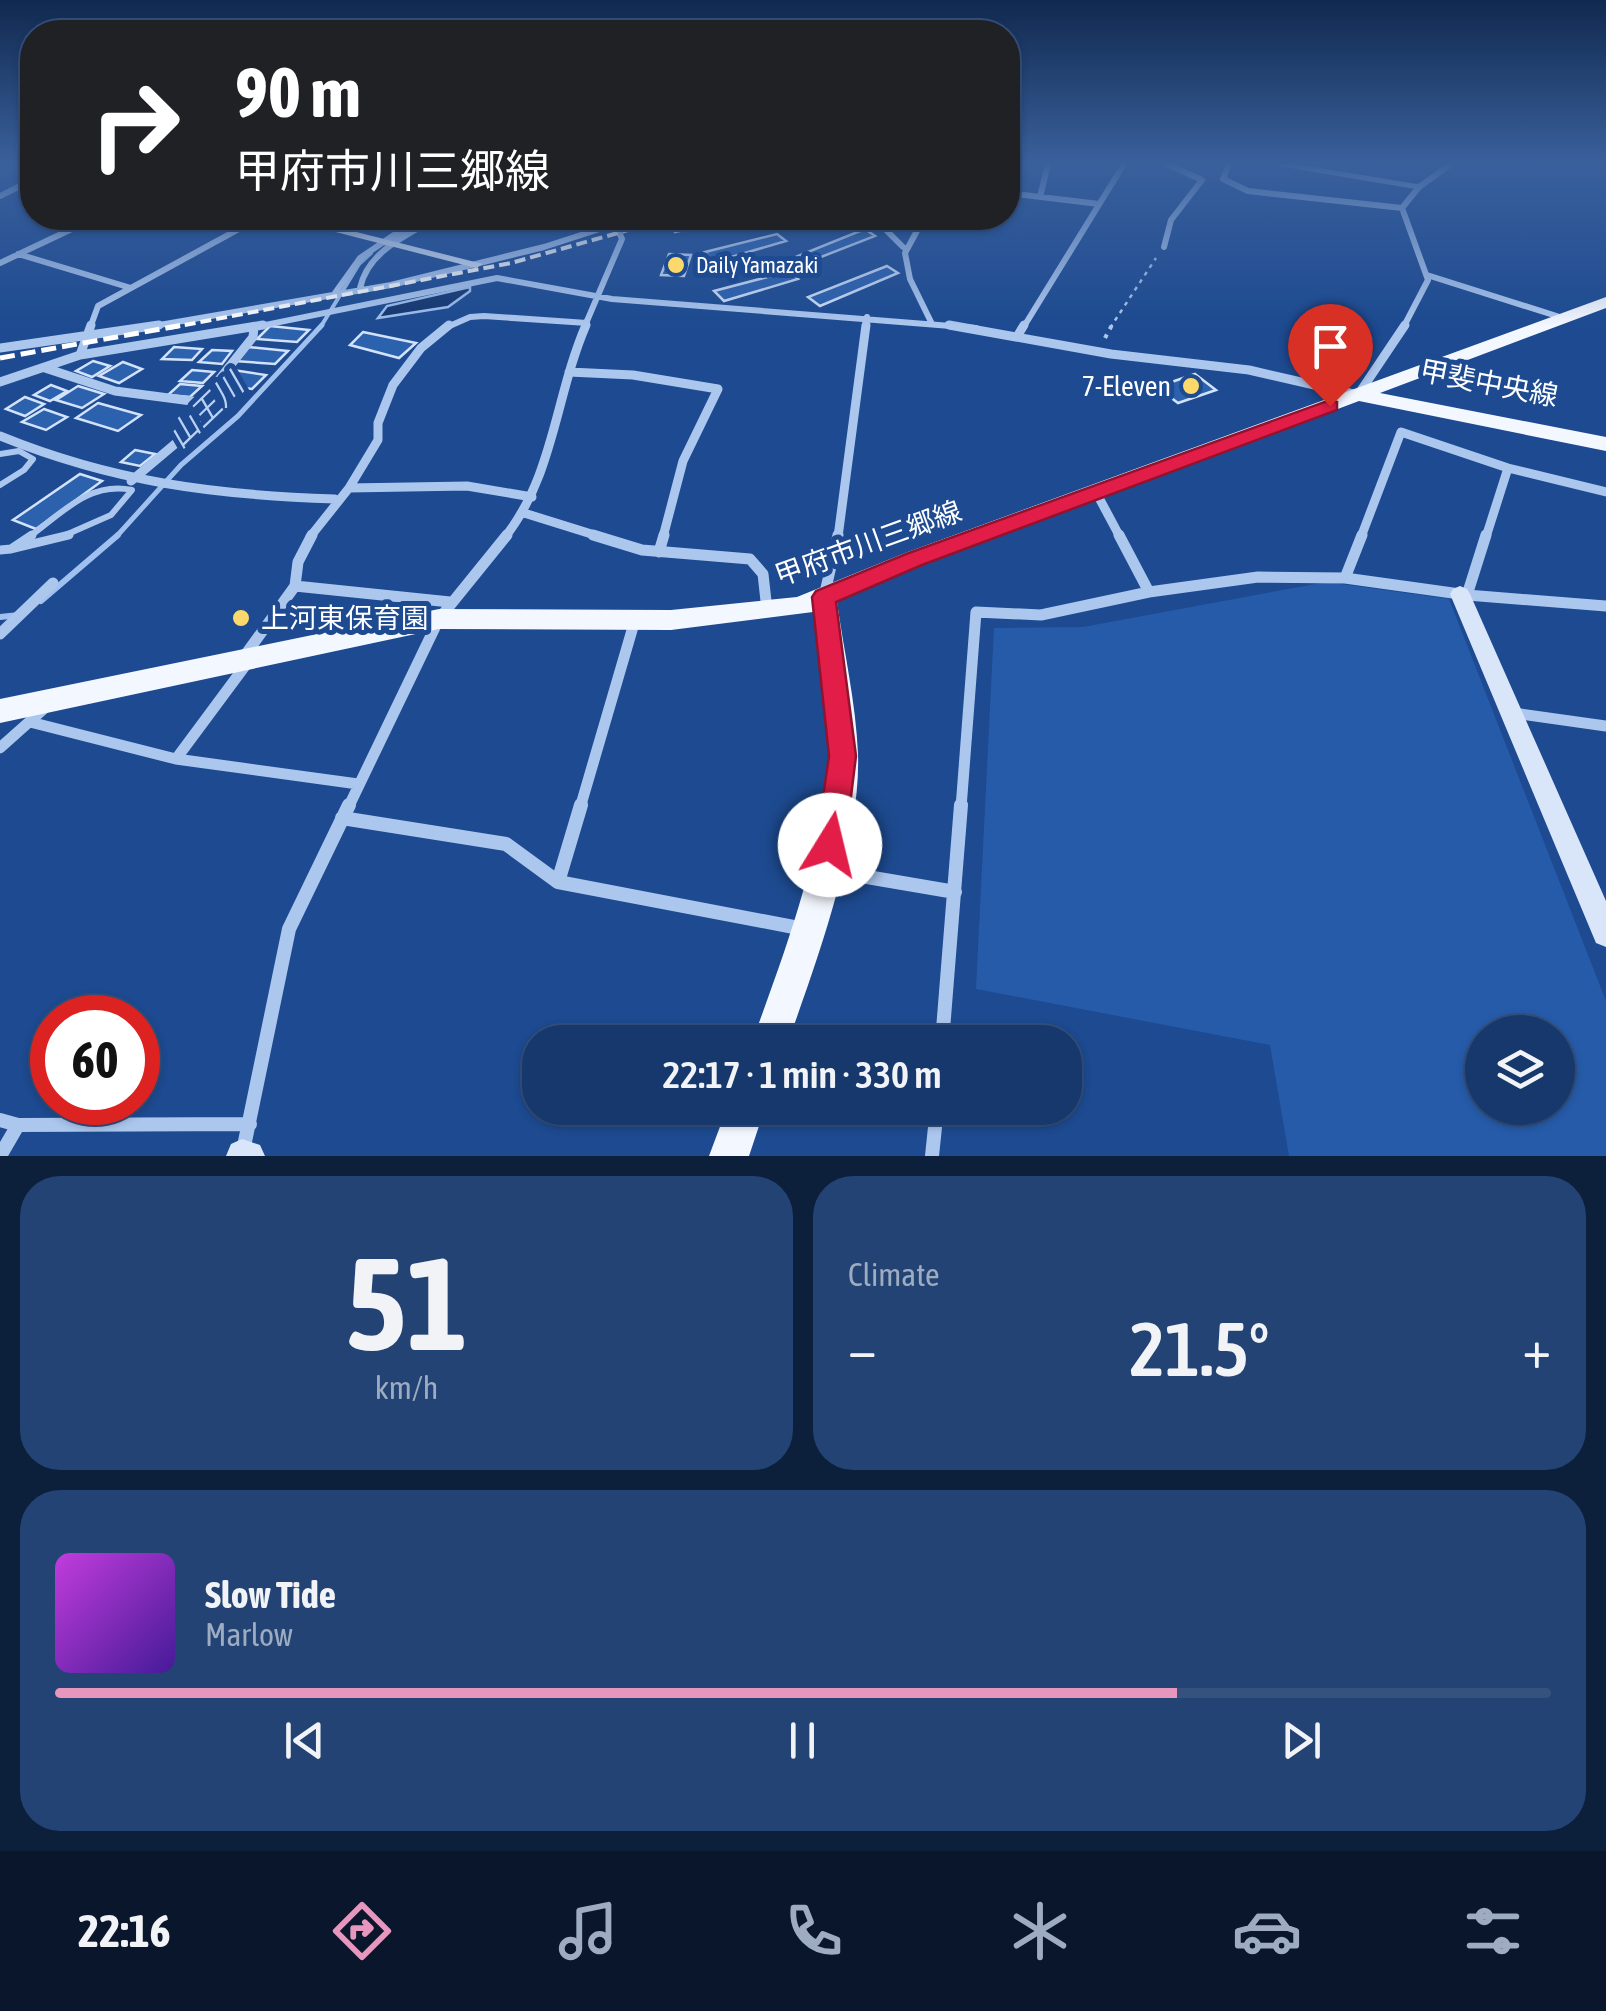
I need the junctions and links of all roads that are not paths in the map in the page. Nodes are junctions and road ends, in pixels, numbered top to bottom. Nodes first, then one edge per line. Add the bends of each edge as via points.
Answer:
1 (1090, 218) edge
2 (1173, 218) edge
3 (1406, 218) edge
4 (69, 230) edge
5 (238, 230) edge
6 (338, 230) edge
7 (404, 230) edge
8 (412, 230) edge
9 (584, 230) edge
10 (619, 230) edge
11 (887, 230) edge
12 (916, 230) edge
13 (389, 242) junction
14 (1164, 246) road end
15 (902, 247) junction
16 (18, 254) junction
17 (0, 263) edge
18 (476, 264) junction
19 (1427, 276) junction
20 (131, 288) junction
21 (356, 289) junction
22 (337, 293) junction
23 (599, 297) junction
24 (1606, 302) edge
25 (867, 317) junction
26 (1563, 318) junction
27 (587, 323) junction
28 (932, 324) junction
29 (254, 327) junction
30 (1018, 334) junction
31 (84, 336) junction
32 (0, 348) edge
33 (80, 355) junction
34 (44, 367) junction
35 (569, 372) junction
36 (0, 382) edge
37 (1358, 395) junction
38 (201, 402) junction
39 (0, 436) edge
40 (1606, 444) edge
41 (26, 451) junction
42 (0, 454) edge
43 (1508, 468) junction
44 (131, 482) junction
45 (0, 484) edge
46 (350, 488) junction
47 (1606, 492) edge
48 (1097, 494) junction
49 (532, 497) junction
50 (335, 499) junction
51 (524, 513) junction
52 (2, 547) edge
53 (659, 552) junction
54 (1345, 578) junction
55 (53, 583) dead end
56 (294, 586) junction
57 (1149, 592) junction
58 (1464, 595) junction
59 (824, 597) junction
60 (1606, 606) edge
61 (444, 610) junction
62 (767, 613) junction
63 (635, 620) junction
64 (0, 634) edge
65 (247, 658) junction
66 (56, 699) junction
67 (0, 711) edge
68 (1512, 712) junction
69 (30, 722) junction
70 (1606, 726) edge
71 (0, 748) edge
72 (176, 759) junction
73 (358, 784) junction
74 (342, 818) junction
75 (826, 870) junction
76 (558, 882) junction
77 (955, 892) junction
78 (810, 930) junction
79 (1606, 933) edge
80 (776, 1025) edge
81 (943, 1025) edge
82 (0, 1120) edge
83 (18, 1125) junction
84 (740, 1125) edge
85 (935, 1125) edge
86 (246, 1148) edge
87 (0, 1156) edge
88 (729, 1156) edge
89 (932, 1156) edge

1 - 30 street
2 - 14 street
3 - 19 street
4 - 16 street
5 - 20 street
6 - 13 street
7 - 13 street
8 - 13 street
9 - 18 street
10 - 23 street
11 - 15 street
12 - 15 street
13 - 18 street
13 - 21 street
13 - 22 street via 351,266
15 - 28 street
16 - 17 street
16 - 20 street
18 - 21 street
19 - 26 street
19 - 37 street via 1395,344
20 - 31 street via 98,306
21 - 22 street
22 - 31 street
23 - 25 street
23 - 27 street
23 - 29 street via 496,278
24 - 26 main road, 甲府市川三郷線
25 - 28 street
25 - 59 street
26 - 37 main road, 甲府市川三郷線
27 - 35 street
27 - 46 street via 466,317 428,342 381,406 374,422 378,440
28 - 30 street
29 - 33 street
29 - 38 street
30 - 37 street via 1250,370
31 - 32 street
31 - 33 street
33 - 34 street
34 - 36 street
34 - 38 street via 115,390
35 - 49 street
35 - 53 street via 718,389 683,462
37 - 40 main road, 甲斐中央線
37 - 48 main road, 甲府市川三郷線
38 - 44 street via 212,412
39 - 41 street
41 - 42 lane
41 - 44 street
41 - 45 lane via 34,459
43 - 47 street
43 - 54 street via 1401,432
43 - 58 street
44 - 50 street
46 - 49 street via 468,486
46 - 50 street
48 - 57 street
48 - 59 main road, 甲府市川三郷線
49 - 51 street
50 - 56 street via 297,563
51 - 53 street
51 - 61 street
52 - 52 lane via 105,520 132,490 95,490
53 - 62 street via 759,564
54 - 57 street via 1258,576
54 - 58 street
55 - 64 street
56 - 61 street
56 - 65 street
57 - 77 street via 1041,615 976,612
58 - 60 street
58 - 68 street
59 - 62 main road, 甲府市川三郷線
59 - 75 main road via 843,756
61 - 63 main road, 甲府市川三郷線
61 - 65 main road, 甲府市川三郷線
61 - 73 street
62 - 63 main road, 甲府市川三郷線
63 - 76 street
65 - 66 main road, 甲府市川三郷線
65 - 72 street
66 - 67 main road, 甲府市川三郷線
66 - 69 street
68 - 70 street
68 - 79 street
69 - 71 street
69 - 72 street
72 - 73 street
73 - 74 street
74 - 76 street via 506,844
74 - 86 street via 289,928
75 - 77 street
75 - 78 main road
76 - 78 street
77 - 81 street
78 - 80 main road
82 - 83 street
83 - 86 street
83 - 87 street
84 - 88 main road
85 - 89 street

